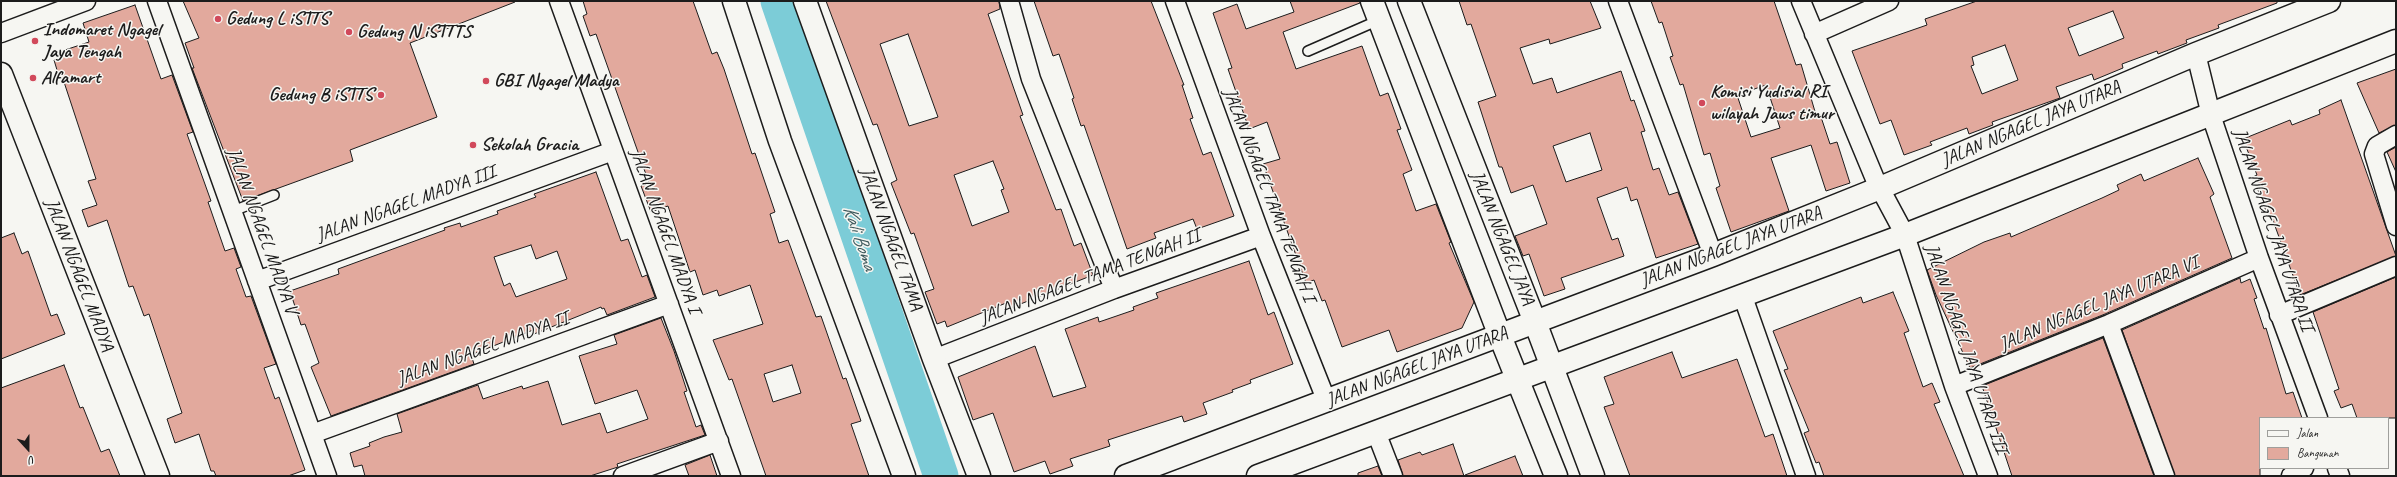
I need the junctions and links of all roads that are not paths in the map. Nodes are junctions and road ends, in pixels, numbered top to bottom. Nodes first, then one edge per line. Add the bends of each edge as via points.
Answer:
1 (86, 1) edge
2 (157, 1) edge
3 (559, 1) edge
4 (734, 1) edge
5 (805, 1) edge
6 (1009, 1) edge
7 (1409, 1) edge
8 (1618, 1) edge
9 (1801, 1) edge
10 (1889, 1) edge
11 (2329, 1) edge
12 (1179, 11) edge
13 (1376, 11) edge
14 (1, 33) edge
15 (1814, 34) junction
16 (2396, 41) edge
17 (1308, 51) dead end
18 (2196, 54) junction
19 (1, 74) edge
20 (2211, 115) junction
21 (2396, 135) edge
22 (613, 151) junction
23 (1880, 188) junction
24 (274, 195) dead end
25 (234, 212) junction
26 (2396, 226) edge
27 (1905, 235) junction
28 (1261, 236) junction
29 (1713, 255) junction
30 (2259, 258) junction
31 (2396, 266) edge
32 (257, 281) junction
33 (1114, 289) junction
34 (1743, 297) junction
35 (669, 304) junction
36 (2279, 315) junction
37 (1535, 322) junction
38 (2109, 324) junction
39 (1500, 336) junction
40 (934, 359) junction
41 (1552, 365) junction
42 (1517, 380) junction
43 (1954, 386) junction
44 (1327, 402) junction
45 (2318, 417) edge
46 (1376, 432) junction
47 (312, 434) junction
48 (719, 441) junction
49 (2302, 469) edge
50 (158, 476) edge
51 (328, 476) edge
52 (623, 476) edge
53 (731, 476) edge
54 (904, 476) edge
55 (979, 476) edge
56 (1126, 476) edge
57 (1258, 476) edge
58 (1393, 476) edge
59 (1556, 476) edge
60 (1593, 476) edge
61 (1806, 476) edge
62 (1988, 476) edge
63 (2165, 476) edge
64 (2291, 476) edge

1 - 14 street
2 - 25 street, JALAN NGAGEL MADYA V
3 - 22 street, JALAN NGAGEL MADYA I
4 - 54 street via 780,141
5 - 40 street, JALAN NGAGEL TAMA
6 - 33 street via 1031,79
7 - 37 street, JALAN NGAGEL JAYA
8 - 29 street
9 - 15 street, JALAN NGAGEL JAYA UTARA III
10 - 15 street
11 - 18 street, JALAN NGAGEL JAYA UTARA
12 - 28 street, JALAN NGAGEL TAMA TENGAH I
13 - 17 lane
13 - 39 street, JALAN NGAGEL JAYA
15 - 23 street, JALAN NGAGEL JAYA UTARA III
16 - 20 street
18 - 20 street, JALAN NGAGEL JAYA UTARA II
18 - 23 street, JALAN NGAGEL JAYA UTARA
19 - 50 street, JALAN NGAGEL MADYA
20 - 27 street
20 - 30 street, JALAN NGAGEL JAYA UTARA II
21 - 26 street via 2377,146 2374,154
22 - 32 street, JALAN NGAGEL MADYA III
22 - 35 street, JALAN NGAGEL MADYA I
23 - 27 street, JALAN NGAGEL JAYA UTARA III
23 - 29 street, JALAN NGAGEL JAYA UTARA
24 - 25 lane
25 - 32 street, JALAN NGAGEL MADYA V
27 - 34 street
27 - 43 street, JALAN NGAGEL JAYA UTARA III
28 - 33 street, JALAN NGAGEL TAMA TENGAH II
28 - 44 street, JALAN NGAGEL TAMA TENGAH I
29 - 37 street, JALAN NGAGEL JAYA UTARA
30 - 36 street, JALAN NGAGEL JAYA UTARA II
30 - 38 street, JALAN NGAGEL JAYA UTARA VI
31 - 36 street
32 - 47 street, JALAN NGAGEL MADYA V
33 - 40 street, JALAN NGAGEL TAMA TENGAH II
34 - 41 street
34 - 61 street
35 - 47 street, JALAN NGAGEL MADYA II
35 - 48 street, JALAN NGAGEL MADYA I
36 - 45 street, JALAN NGAGEL JAYA UTARA II
37 - 39 street, JALAN NGAGEL JAYA UTARA
37 - 41 street, JALAN NGAGEL JAYA
38 - 43 street, JALAN NGAGEL JAYA UTARA VI
38 - 63 street
39 - 42 street, JALAN NGAGEL JAYA
39 - 44 street, JALAN NGAGEL JAYA UTARA
40 - 55 street, JALAN NGAGEL TAMA
41 - 42 street
41 - 60 street, JALAN NGAGEL JAYA
42 - 46 street
42 - 59 street, JALAN NGAGEL JAYA
43 - 62 street, JALAN NGAGEL JAYA UTARA III
44 - 56 street, JALAN NGAGEL JAYA UTARA
46 - 57 street
46 - 58 street
47 - 51 street, JALAN NGAGEL MADYA V
48 - 52 street
48 - 53 street, JALAN NGAGEL MADYA I
49 - 64 street

